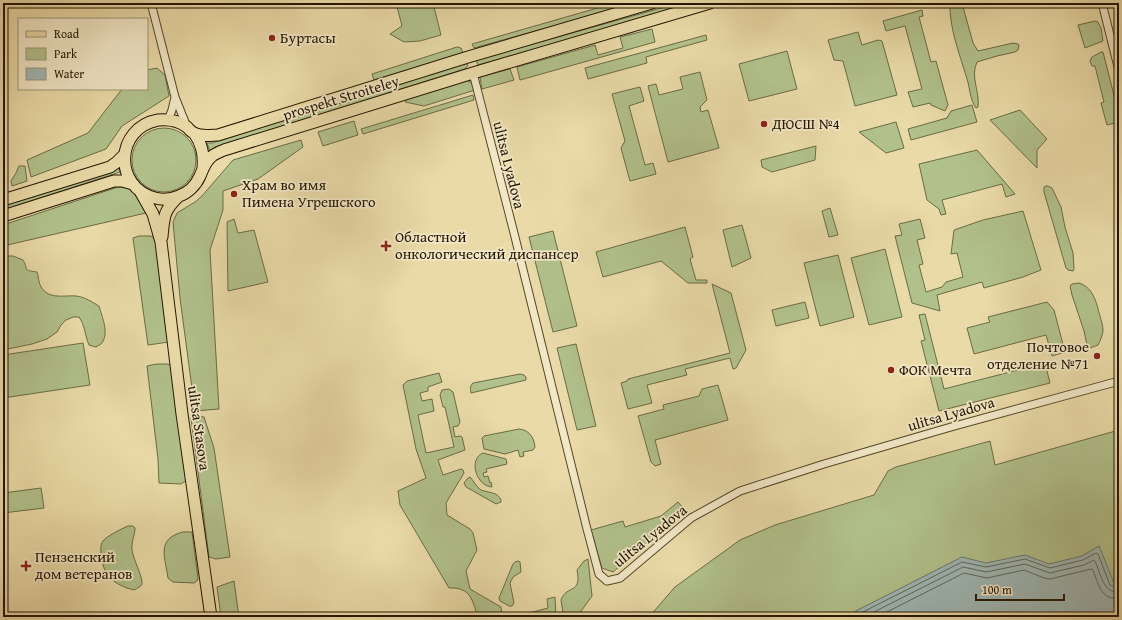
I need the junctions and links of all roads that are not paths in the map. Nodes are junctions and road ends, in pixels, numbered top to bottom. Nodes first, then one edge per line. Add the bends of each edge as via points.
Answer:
1 (150, 3) edge
2 (652, 3) edge
3 (710, 3) edge
4 (1102, 3) edge
5 (1119, 71) edge
6 (473, 72) junction
7 (175, 97) junction
8 (168, 120) junction
9 (190, 130) junction
10 (124, 156) junction
11 (203, 168) junction
12 (136, 188) junction
13 (179, 196) junction
14 (3, 200) edge
15 (3, 216) edge
16 (161, 242) junction
17 (1119, 381) edge
18 (211, 617) edge

1 - 7 street
2 - 9 main road, prospekt Stroiteley via 218,135 208,136
3 - 6 main road, prospekt Stroiteley
4 - 5 street
6 - 11 main road, prospekt Stroiteley via 224,150 210,158
6 - 17 street, ulitsa Lyadova via 587,529 599,574 607,581 620,578 691,518 740,491 951,427
7 - 8 street
7 - 9 street
8 - 9 main road, prospekt Stroiteley
8 - 10 main road, prospekt Stroiteley via 150,122 142,126 130,139
9 - 11 main road via 199,140 204,158
10 - 12 main road via 126,171
10 - 14 main road via 110,167
11 - 13 main road, prospekt Stroiteley via 195,185
12 - 13 main road, prospekt Stroiteley via 159,199
12 - 15 main road, prospekt Stroiteley via 122,181 114,182
12 - 16 main road, ulitsa Stasova via 153,214
13 - 16 main road, ulitsa Stasova via 165,214
16 - 18 main road, ulitsa Stasova

